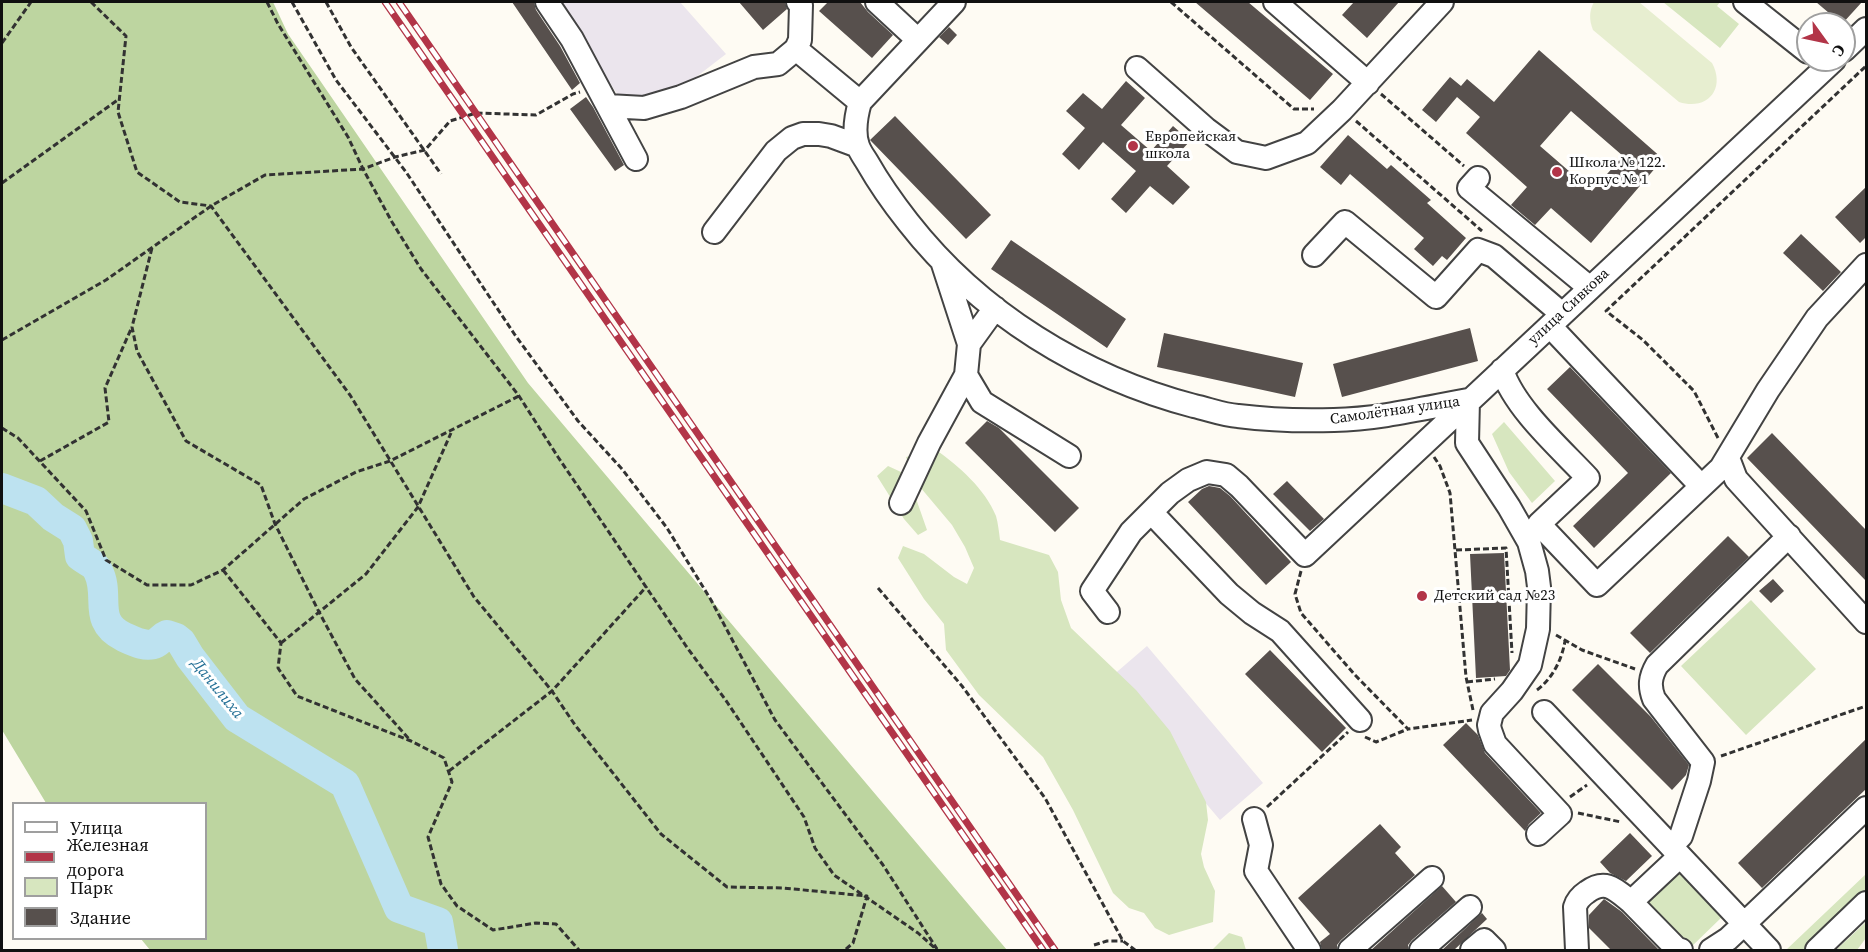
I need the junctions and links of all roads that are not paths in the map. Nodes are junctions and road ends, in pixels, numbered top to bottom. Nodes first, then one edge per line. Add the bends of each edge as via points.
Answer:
1 (546, 2) edge
2 (877, 2) edge
3 (954, 2) edge
4 (1275, 2) edge
5 (1442, 2) edge
6 (1744, 2) edge
7 (801, 3) edge
8 (918, 40) junction
9 (1796, 43) edge
10 (796, 49) junction
11 (1137, 68) dead end
12 (1816, 72) edge
13 (1368, 83) junction
14 (604, 96) junction
15 (860, 102) junction
16 (858, 146) junction
17 (636, 159) dead end
18 (1478, 178) road end
19 (714, 232) dead end
20 (1314, 255) dead end
21 (942, 260) junction
22 (1866, 265) edge
23 (1590, 288) junction
24 (995, 308) junction
25 (1556, 320) junction
26 (969, 344) junction
27 (1502, 370) junction
28 (966, 375) junction
29 (1468, 400) junction
30 (1069, 456) dead end
31 (1728, 458) junction
32 (1701, 486) junction
33 (901, 503) dead end
34 (1151, 512) junction
35 (1789, 536) junction
36 (1108, 612) dead end
37 (1866, 621) edge
38 (1544, 712) dead end
39 (1355, 725) road end
40 (1866, 808) edge
41 (1254, 819) road end
42 (1538, 834) dead end
43 (1675, 851) junction
44 (1432, 878) dead end
45 (1631, 902) junction
46 (1866, 903) edge
47 (1470, 907) dead end
48 (1744, 924) junction
49 (1309, 951) edge
50 (1350, 951) edge
51 (1421, 951) edge
52 (1472, 951) edge
53 (1494, 951) edge
54 (1577, 951) edge
55 (1681, 951) edge
56 (1711, 951) edge
57 (1769, 951) edge
58 (1817, 951) edge

1 - 14 street
2 - 8 street
3 - 8 street
4 - 13 street
5 - 13 street
6 - 9 street
7 - 10 street via 800,40
8 - 15 street
10 - 14 street via 778,64 754,67 644,108
10 - 15 street
11 - 13 street via 1237,152 1266,158 1307,143
12 - 23 street, улица Сивкова
14 - 17 street
15 - 16 street, Самолётная улица via 855,130
16 - 19 street via 819,134 792,138 776,151
16 - 21 street, Самолётная улица via 891,201
18 - 23 street via 1469,188
20 - 25 street via 1345,222 1436,297 1478,250 1494,256
21 - 24 street, Самолётная улица
21 - 26 street
22 - 31 street via 1817,318
23 - 25 street, улица Сивкова
24 - 26 street
24 - 29 street, Самолётная улица via 1035,337 1111,378 1172,400 1236,416 1335,420
25 - 27 street, улица Сивкова
25 - 32 street
26 - 28 street
27 - 29 street, улица Сивкова
27 - 32 street via 1519,404 1588,478 1539,524 1597,585
28 - 30 street via 982,402
28 - 33 street
29 - 34 street, улица Сивкова via 1305,555 1226,475 1207,472 1188,480
29 - 42 street via 1467,443 1529,542 1537,571 1540,601 1530,665 1492,712 1489,725 1494,744 1560,814
31 - 32 street
31 - 35 street via 1736,479
34 - 36 street via 1131,532 1092,591
34 - 39 street via 1229,594 1280,631
35 - 37 street
35 - 43 street via 1651,675 1654,699 1703,762
38 - 43 street
40 - 48 street
41 - 49 street via 1261,845 1256,870
43 - 45 street
43 - 48 street
44 - 50 street
45 - 54 street via 1605,885 1584,894 1575,907
45 - 55 street
46 - 58 street
47 - 51 street
48 - 56 street
48 - 57 street
52 - 53 street via 1484,940

